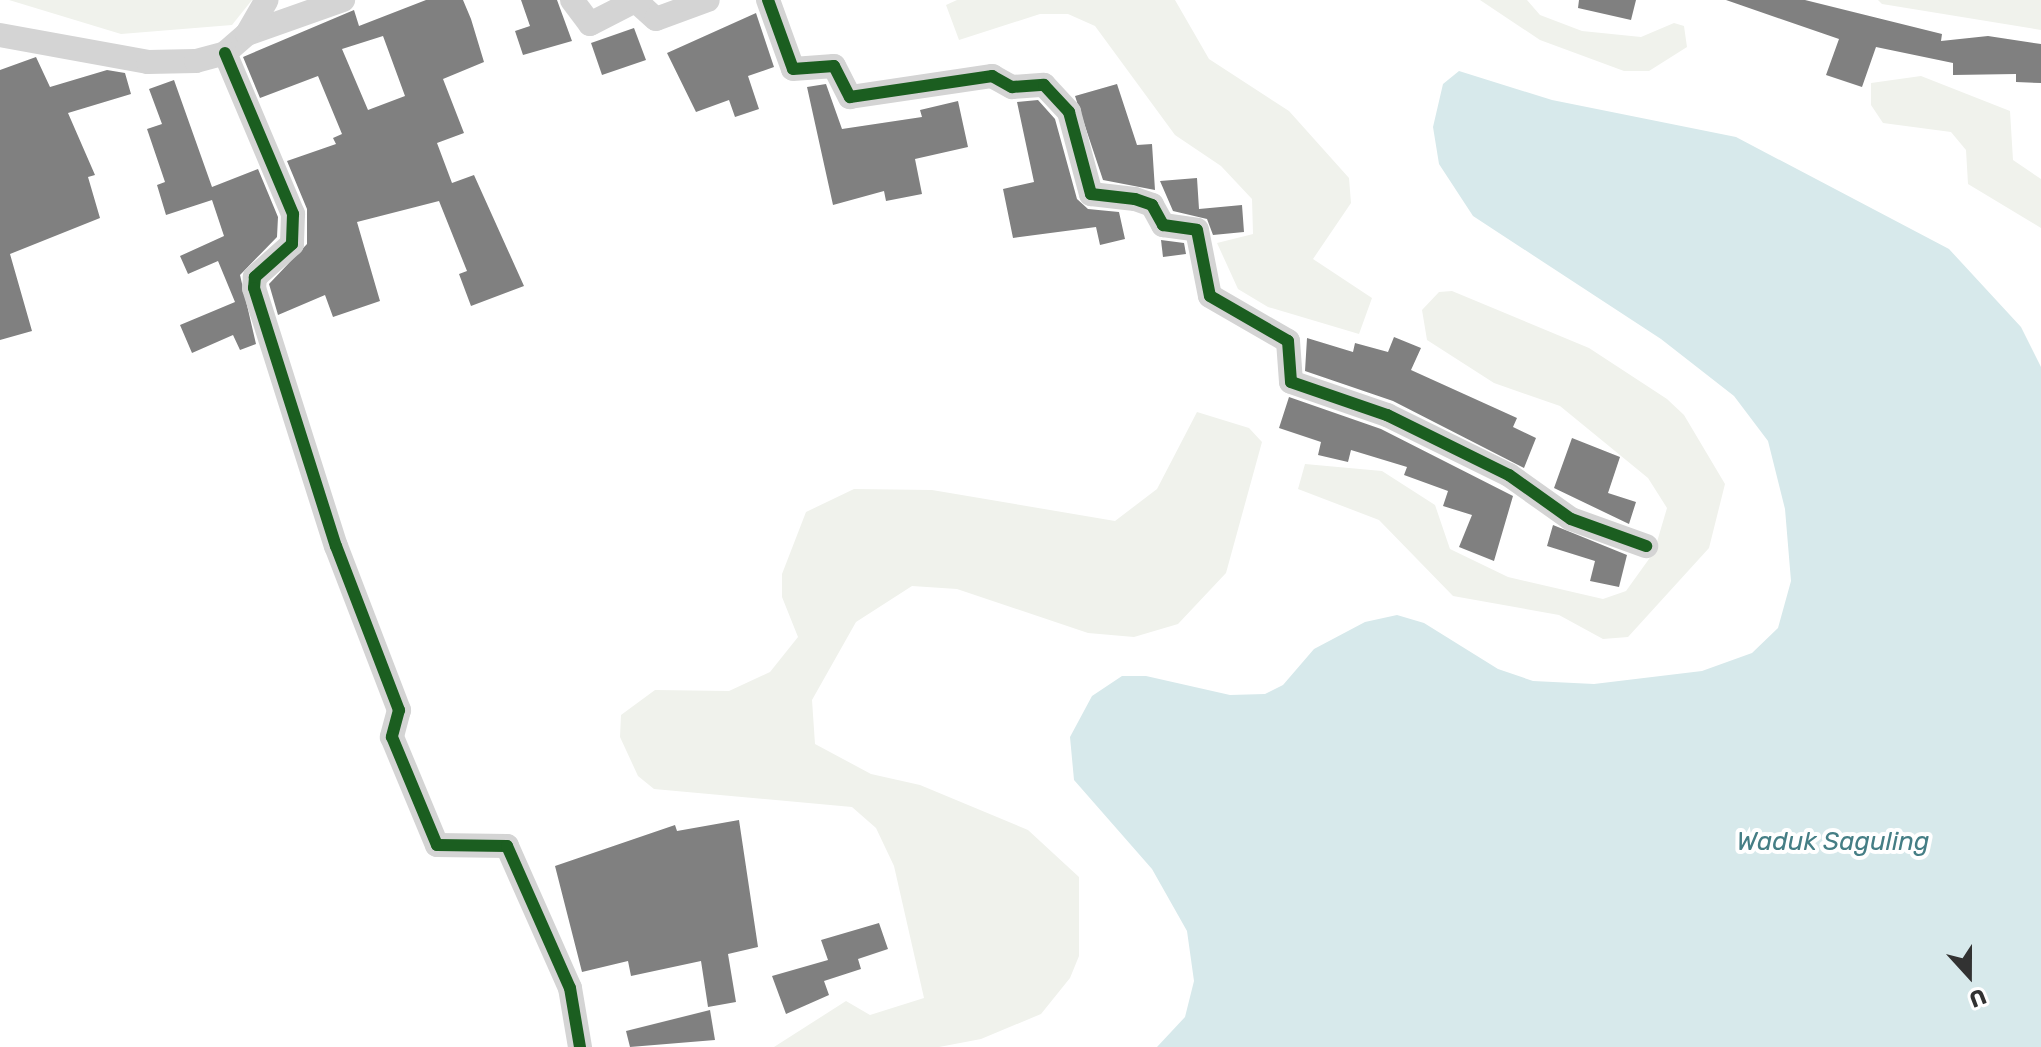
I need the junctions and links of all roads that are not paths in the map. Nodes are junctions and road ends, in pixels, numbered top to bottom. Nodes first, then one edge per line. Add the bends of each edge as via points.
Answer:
1 (267, 0) edge
2 (343, 0) edge
3 (572, 0) edge
4 (708, 0) edge
5 (768, 0) edge
6 (637, 1) edge
7 (247, 34) junction
8 (0, 35) edge
9 (225, 53) junction
10 (1646, 546) dead end
11 (580, 1047) edge

1 - 7 street
2 - 7 street
3 - 6 street via 590,24
4 - 6 street via 656,19
5 - 10 street via 793,69 834,66 850,97 992,76 1012,87 1044,85 1069,112 1091,194 1152,205 1163,225 1197,230 1210,296 1288,341 1291,382 1387,415 1509,475 1580,524
7 - 9 street
8 - 9 street via 148,62
9 - 11 street via 293,214 292,244 255,277 254,288 336,546 399,710 392,737 441,849 507,846 570,988

